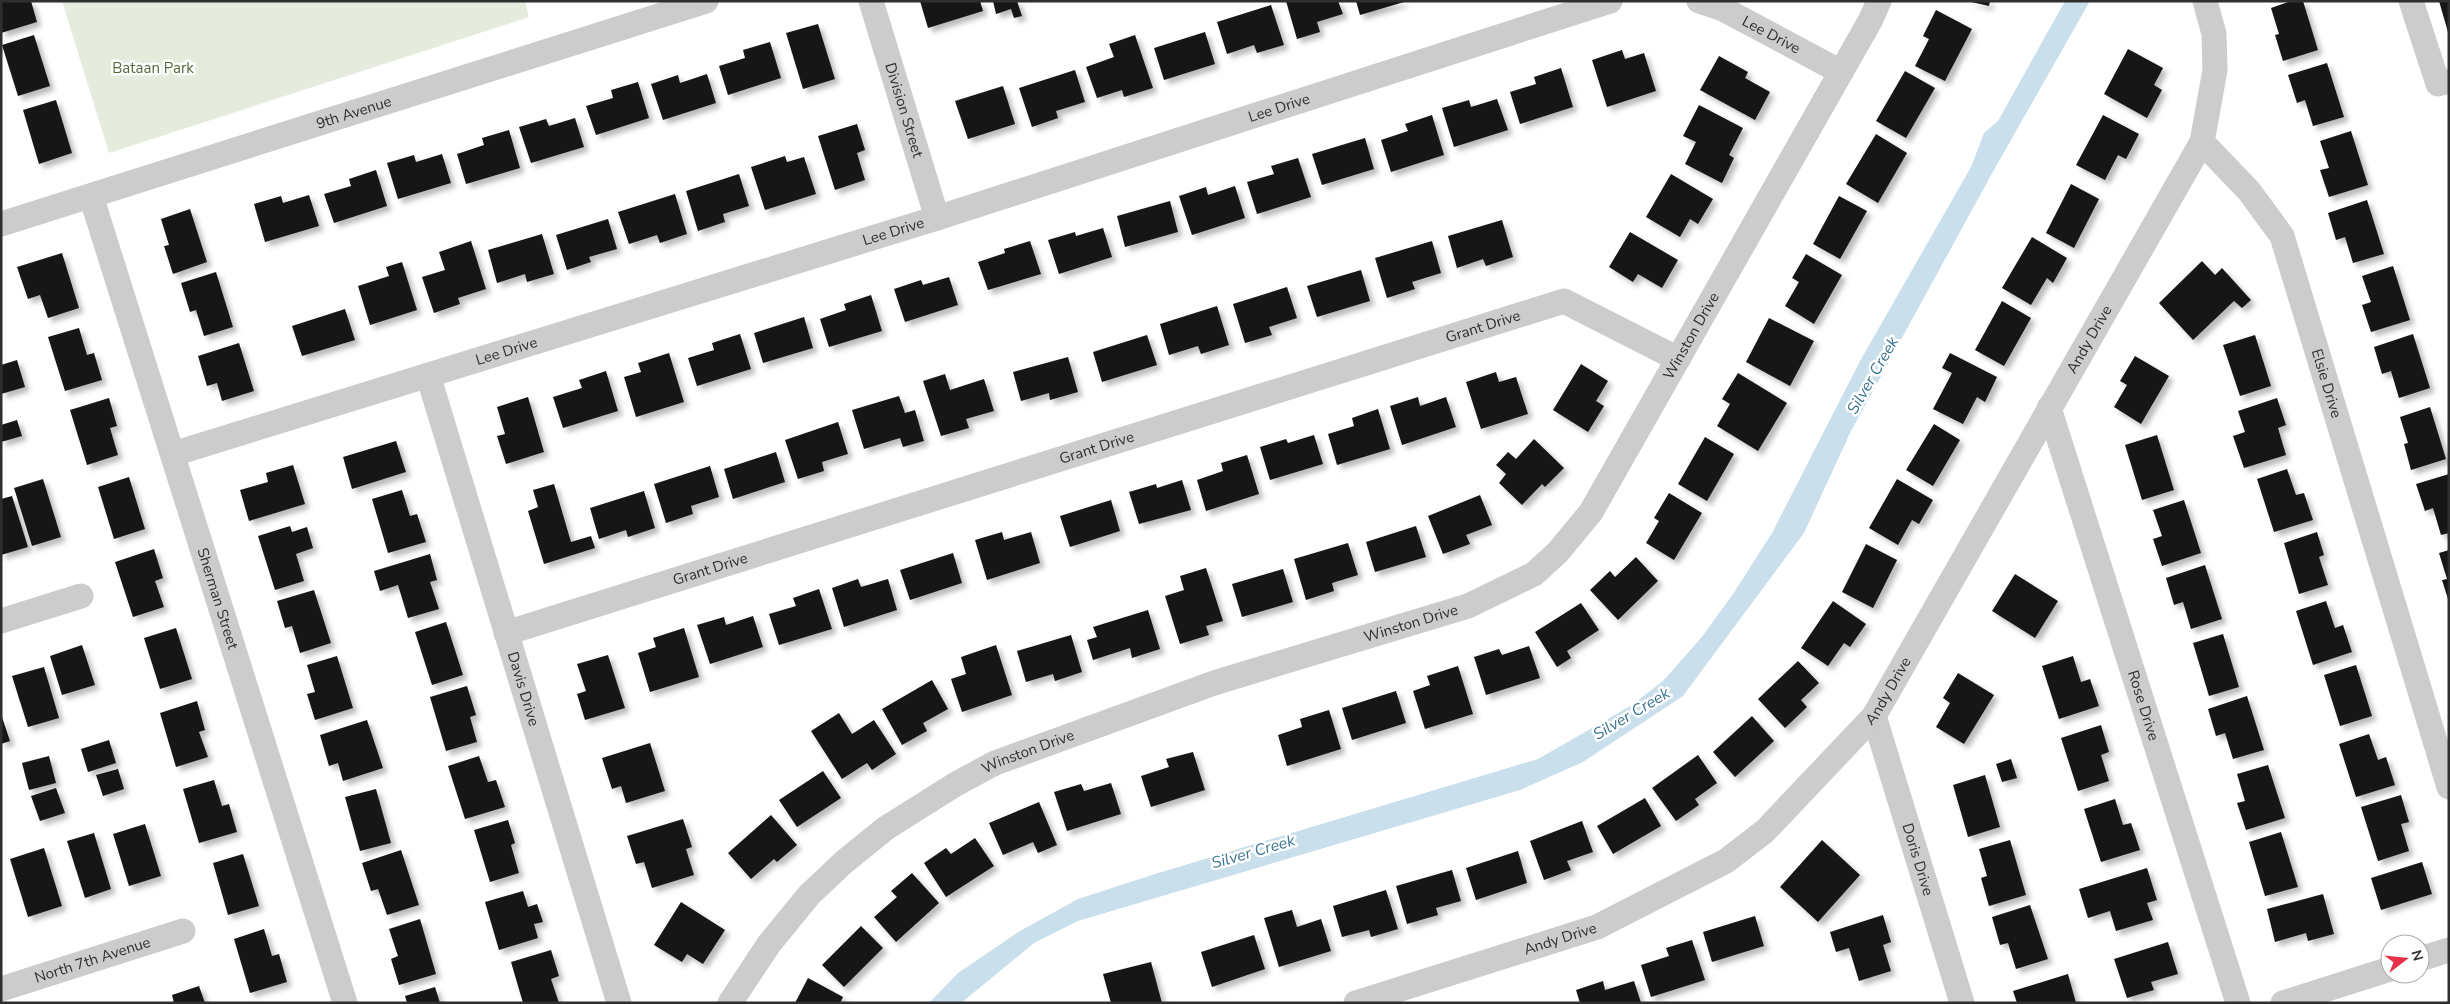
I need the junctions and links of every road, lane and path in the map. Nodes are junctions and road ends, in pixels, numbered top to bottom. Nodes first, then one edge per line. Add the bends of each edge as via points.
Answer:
1 (706, 1) edge
2 (871, 1) edge
3 (1610, 1) edge
4 (1699, 1) edge
5 (1878, 1) edge
6 (2204, 1) edge
7 (2411, 1) edge
8 (1841, 72) junction
9 (2449, 81) edge
10 (2202, 142) junction
11 (91, 196) junction
12 (937, 218) junction
13 (1, 224) edge
14 (1678, 359) junction
15 (428, 375) junction
16 (2048, 408) junction
17 (173, 454) junction
18 (80, 596) dead end
19 (1, 621) edge
20 (506, 633) junction
21 (1874, 716) junction
22 (2449, 786) edge
23 (183, 931) dead end
24 (2449, 950) edge
25 (2430, 956) edge
26 (2380, 972) edge
27 (1, 989) edge
28 (345, 1003) edge
29 (619, 1003) edge
30 (730, 1003) edge
31 (1356, 1003) edge
32 (1962, 1003) edge
33 (2238, 1003) edge
34 (2283, 1003) edge

1 - 11 street, 9th Avenue
2 - 12 street, Division Street
3 - 12 street, Lee Drive
4 - 8 street, Lee Drive via 1723,9
5 - 8 street, Winston Drive
6 - 10 street via 2214,34 2215,70
7 - 9 street via 2438,84
8 - 14 street, Winston Drive
10 - 16 street, Andy Drive
10 - 22 street, Elsie Drive via 2248,191 2282,236
11 - 13 street, 9th Avenue
11 - 17 street, Sherman Street
12 - 15 street, Lee Drive
14 - 20 street, Grant Drive via 1564,302
14 - 30 street, Winston Drive via 1591,512 1558,552 1534,574 1468,606 1214,683 995,763 886,828 809,895 769,944
15 - 17 street, Lee Drive
15 - 20 street, Davis Drive
16 - 21 street, Andy Drive
16 - 33 street, Rose Drive
17 - 28 street, Sherman Street
18 - 19 street
20 - 29 street, Davis Drive
21 - 31 street, Andy Drive via 1765,831 1719,866 1597,927
21 - 32 street, Doris Drive
23 - 27 street, North 7th Avenue
24 - 25 street
26 - 34 street

